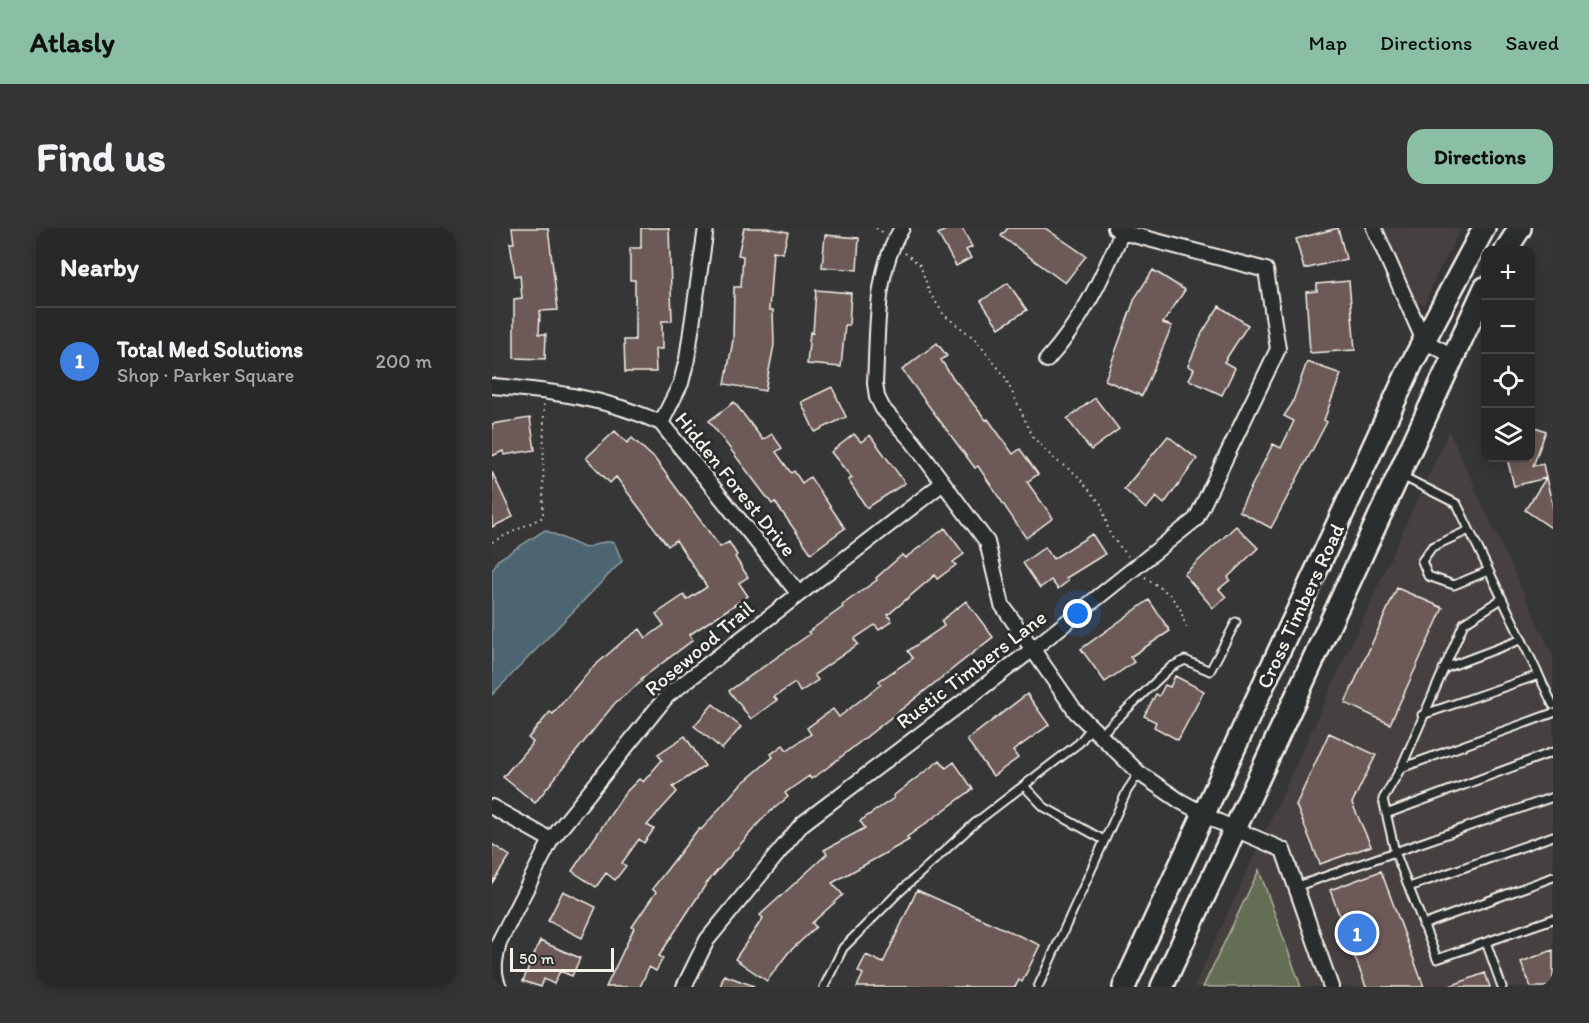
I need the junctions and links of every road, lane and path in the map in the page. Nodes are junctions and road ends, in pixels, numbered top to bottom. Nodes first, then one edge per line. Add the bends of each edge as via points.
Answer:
1 (706, 228) edge
2 (876, 228) edge
3 (902, 228) edge
4 (1374, 228) edge
5 (1484, 228) edge
6 (1520, 228) edge
7 (1118, 230) edge
8 (894, 240) junction
9 (1509, 246) edge
10 (1481, 297) edge
11 (1424, 341) junction
12 (1455, 357) junction
13 (1047, 360) dead end
14 (492, 386) edge
15 (546, 390) junction
16 (661, 423) junction
17 (1400, 475) junction
18 (943, 483) junction
19 (1469, 530) junction
20 (492, 542) edge
21 (1136, 567) junction
22 (1488, 571) junction
23 (799, 594) junction
24 (1500, 600) junction
25 (1236, 622) dead end
26 (1186, 627) dead end
27 (1520, 640) junction
28 (1033, 649) junction
29 (1443, 669) junction
30 (1539, 675) junction
31 (1553, 705) edge
32 (1553, 713) edge
33 (1422, 715) junction
34 (1095, 732) junction
35 (1553, 752) edge
36 (1401, 768) junction
37 (1138, 773) junction
38 (1024, 786) junction
39 (1553, 797) edge
40 (492, 807) edge
41 (1205, 814) junction
42 (1386, 814) junction
43 (1234, 829) junction
44 (1553, 836) edge
45 (551, 840) junction
46 (1104, 840) junction
47 (1395, 852) junction
48 (1553, 877) edge
49 (1294, 887) junction
50 (1408, 887) junction
51 (1553, 919) edge
52 (1423, 925) junction
53 (1486, 942) junction
54 (499, 987) edge
55 (684, 987) edge
56 (824, 987) edge
57 (1038, 987) edge
58 (1124, 987) edge
59 (1162, 987) edge
60 (1331, 987) edge
61 (1502, 987) edge

1 - 16 street via 687,359 681,383
2 - 8 path
3 - 8 street
4 - 11 street
5 - 11 main road, Cross Timbers Road
6 - 9 main road
7 - 13 street via 1089,304 1071,334
7 - 21 street, Rustic Timbers Lane via 1266,270 1278,349 1196,519
8 - 18 street via 882,282 877,398
8 - 21 path via 920,265 930,293 944,315 974,338 1004,375 1033,437 1076,474 1101,504 1110,535
10 - 12 main road, Cross Timbers Road
11 - 12 street
11 - 41 main road, Cross Timbers Road
12 - 17 main road, Cross Timbers Road
14 - 15 street, Hidden Forest Drive
15 - 16 street, Hidden Forest Drive via 631,409
15 - 20 path via 543,517
16 - 23 street, Hidden Forest Drive
17 - 19 lane via 1457,504
17 - 43 main road, Cross Timbers Road
18 - 23 street, Rosewood Trail
18 - 28 street via 987,542 1002,606
19 - 22 lane
19 - 22 lane via 1432,547 1422,561 1428,576 1454,585
21 - 26 path via 1169,594
21 - 28 street, Rustic Timbers Lane
22 - 24 lane
23 - 45 street, Rosewood Trail via 667,696
24 - 27 lane
24 - 29 lane via 1464,623
25 - 34 lane via 1210,671 1185,660 1171,667
27 - 29 lane
27 - 30 lane
28 - 34 street via 1076,712
28 - 55 street, Rustic Timbers Lane via 802,824 707,940
29 - 33 lane
30 - 31 lane
30 - 33 lane
32 - 36 lane
33 - 36 lane
34 - 37 street
34 - 38 lane
35 - 42 lane
36 - 42 lane via 1383,799
37 - 41 street
37 - 46 lane
38 - 46 lane via 1044,807
38 - 56 lane via 975,823 843,948
39 - 47 lane
40 - 45 street
41 - 43 street
41 - 58 main road, Cross Timbers Road
42 - 47 lane
43 - 49 street via 1282,850
43 - 59 main road, Cross Timbers Road
44 - 50 lane
45 - 54 street, Rosewood Trail via 499,942 494,959
46 - 57 lane
47 - 49 lane
47 - 50 lane
48 - 52 lane
49 - 60 street
50 - 52 lane
51 - 53 lane
52 - 53 lane via 1437,959
53 - 61 lane

